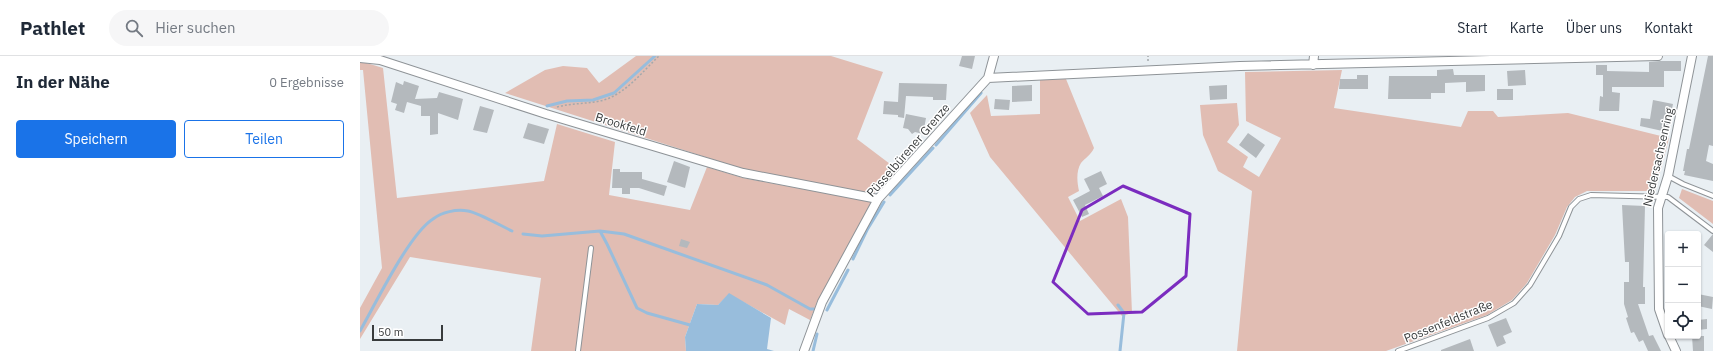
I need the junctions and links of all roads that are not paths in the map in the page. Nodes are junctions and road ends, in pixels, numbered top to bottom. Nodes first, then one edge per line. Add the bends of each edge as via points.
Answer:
1 (994, 56) edge
2 (1314, 56) edge
3 (1658, 56) edge
4 (1692, 56) edge
5 (360, 58) edge
6 (1313, 65) junction
7 (988, 78) junction
8 (1668, 176) junction
9 (1661, 196) junction
10 (1713, 196) edge
11 (878, 199) junction
12 (1713, 230) edge
13 (591, 248) dead end
14 (1665, 326) edge
15 (1670, 339) edge
16 (578, 351) edge
17 (804, 351) edge
18 (1398, 351) edge
19 (1676, 351) edge

1 - 7 street, Püsselbürener Grenze
2 - 6 street
3 - 6 street
4 - 8 street, Niedersachsenring
5 - 11 street, Brookfeld via 380,60 546,114 742,173
6 - 7 street
7 - 11 street, Püsselbürener Grenze
8 - 9 street, Niedersachsenring
8 - 10 lane
9 - 12 lane via 1668,197
9 - 14 street, Niedersachsenring via 1658,208 1657,247 1659,309
9 - 18 lane, Possenfeldstraße via 1591,195 1579,199 1571,207 1559,236 1530,285 1514,303 1488,318
11 - 17 street, Püsselbürener Grenze via 822,302
13 - 16 lane
15 - 19 street, Niedersachsenring

